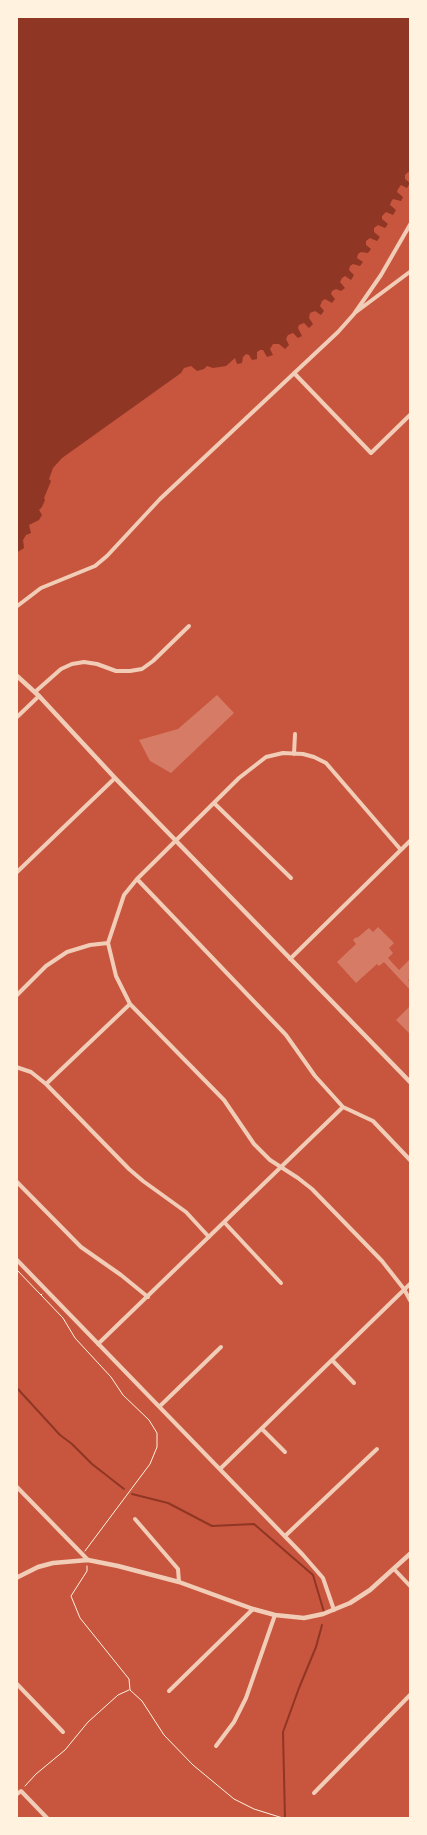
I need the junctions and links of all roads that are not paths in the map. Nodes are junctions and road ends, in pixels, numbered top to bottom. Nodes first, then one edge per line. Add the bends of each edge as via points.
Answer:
1 (411, 223) edge
2 (411, 271) edge
3 (354, 314) junction
4 (294, 373) junction
5 (411, 414) edge
6 (16, 607) edge
7 (189, 626) dead end
8 (16, 674) edge
9 (37, 694) junction
10 (16, 718) edge
11 (295, 734) dead end
12 (294, 754) junction
13 (115, 778) junction
14 (214, 803) junction
15 (411, 840) edge
16 (176, 841) junction
17 (400, 850) junction
18 (16, 873) edge
19 (291, 878) dead end
20 (137, 879) junction
21 (108, 943) junction
22 (290, 959) junction
23 (16, 996) edge
24 (130, 1004) junction
25 (16, 1067) edge
26 (411, 1083) edge
27 (46, 1084) junction
28 (343, 1107) junction
29 (410, 1160) dead end
30 (280, 1168) junction
31 (16, 1181) edge
32 (224, 1222) junction
33 (209, 1237) junction
34 (16, 1259) edge
35 (281, 1282) dead end
36 (411, 1283) edge
37 (404, 1289) junction
38 (148, 1297) junction
39 (411, 1302) edge
40 (98, 1344) junction
41 (221, 1347) dead end
42 (332, 1360) junction
43 (354, 1383) dead end
44 (160, 1406) junction
45 (262, 1429) junction
46 (377, 1449) dead end
47 (286, 1452) dead end
48 (220, 1469) junction
49 (16, 1486) edge
50 (135, 1520) dead end
51 (285, 1536) junction
52 (411, 1553) edge
53 (88, 1560) junction
54 (394, 1569) junction
55 (16, 1578) edge
56 (179, 1582) junction
57 (411, 1587) edge
58 (253, 1609) junction
59 (334, 1610) junction
60 (276, 1615) junction
61 (16, 1683) edge
62 (169, 1691) dead end
63 (411, 1694) edge
64 (63, 1732) dead end
65 (216, 1746) dead end
66 (314, 1793) dead end
67 (16, 1795) edge
68 (48, 1819) edge

1 - 3 street
2 - 3 street
3 - 4 street
4 - 5 street via 371,453
4 - 6 street via 160,499 108,556 88,570 41,588
7 - 9 street via 142,669 116,671 97,664 72,664 61,669
8 - 9 street
9 - 10 street
9 - 13 street
11 - 12 street
12 - 14 street via 266,757
12 - 17 street via 314,757 326,764
13 - 16 street
13 - 18 street
14 - 16 street
14 - 19 street
15 - 17 street
16 - 20 street
16 - 22 street
17 - 22 street
20 - 21 street via 124,895
20 - 28 street via 286,1035 315,1076
21 - 23 street via 67,952 46,966
21 - 24 street via 116,976
22 - 26 street
24 - 27 street
24 - 30 street via 224,1100 254,1144
25 - 27 street via 31,1072
27 - 33 street via 143,1181 186,1212
28 - 29 street via 373,1121
28 - 30 street
30 - 32 street
30 - 37 street via 312,1189 382,1261
31 - 38 street via 82,1247
32 - 33 street
32 - 35 street
33 - 38 street
34 - 40 street
36 - 37 street
37 - 39 street
37 - 42 street
38 - 40 street
40 - 44 street
41 - 44 street
42 - 43 street
42 - 45 street
44 - 48 street
45 - 47 street
45 - 48 street
46 - 51 street
48 - 51 street
49 - 53 street
50 - 56 street via 178,1569
51 - 59 street via 323,1578
52 - 54 street
53 - 55 street via 53,1563
53 - 56 street
54 - 57 street
54 - 59 street via 370,1590
56 - 58 street
58 - 60 street
58 - 62 street
59 - 60 street via 304,1618
60 - 65 street via 246,1698 234,1722
61 - 64 street
63 - 66 street
67 - 68 street via 20,1792

